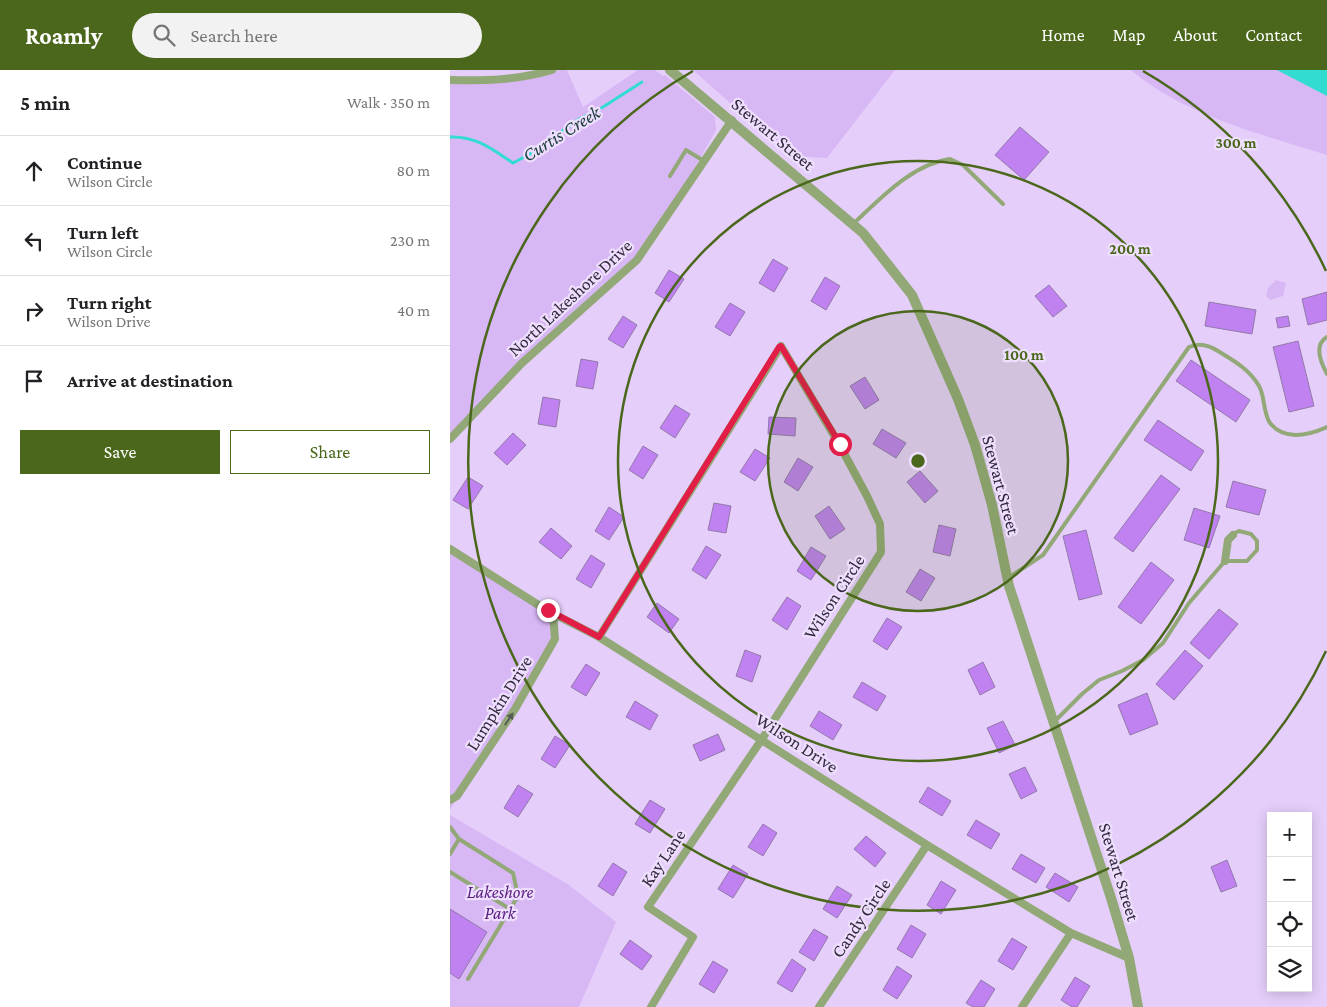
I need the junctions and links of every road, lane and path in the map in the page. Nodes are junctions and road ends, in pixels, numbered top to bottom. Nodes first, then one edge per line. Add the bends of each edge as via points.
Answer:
1 (552, 70) edge
2 (670, 70) edge
3 (450, 80) edge
4 (732, 120) junction
5 (704, 161) junction
6 (670, 176) dead end
7 (1003, 204) dead end
8 (853, 224) junction
9 (1327, 337) edge
10 (1327, 374) edge
11 (1327, 427) edge
12 (450, 439) edge
13 (1233, 535) joint
14 (450, 549) edge
15 (1225, 560) junction
16 (1007, 578) junction
17 (553, 613) junction
18 (599, 637) junction
19 (1055, 721) junction
20 (762, 739) junction
21 (450, 800) edge
22 (450, 827) edge
23 (459, 839) junction
24 (927, 845) junction
25 (450, 854) edge
26 (450, 872) edge
27 (510, 909) junction
28 (1071, 933) junction
29 (1129, 958) junction
30 (468, 979) dead end
31 (651, 1007) edge
32 (819, 1007) edge
33 (1022, 1007) edge
34 (1138, 1007) edge

1 - 3 street via 525,78
2 - 4 street, Stewart Street
4 - 5 street, North Lakeshore Drive
4 - 8 street, Stewart Street
5 - 6 lane via 686,150
5 - 12 street, North Lakeshore Drive via 637,260 522,363
7 - 8 lane via 963,165 950,159 923,168 904,180
8 - 16 street, Stewart Street via 864,233 912,294 958,399 992,506
9 - 10 lane via 1320,344 1321,362
11 - 16 lane via 1310,435 1282,432 1270,422 1260,386 1247,370 1209,345 1195,344 1189,347 1043,555
13 - 15 street via 1228,540
13 - 15 lane via 1239,531 1252,534 1257,541 1257,550 1247,561
14 - 17 street, Wilson Drive
15 - 19 lane via 1164,643 1143,660 1099,680
16 - 19 street, Stewart Street
17 - 18 street, Wilson Drive
21 -> 17 street, Lumpkin Drive via 457,796 516,709 555,639
18 - 20 street, Wilson Drive
18 - 20 street, Wilson Circle via 781,346 867,496 880,524 881,552
19 - 29 street, Stewart Street
20 - 24 street, Wilson Drive
20 - 31 street, Kay Lane via 648,907 693,937
22 - 23 lane
23 - 25 lane
23 - 27 lane via 513,874 518,896
24 - 28 street, Wilson Drive
24 - 32 street, Candy Circle
26 - 27 lane
27 - 30 lane
28 - 29 street, Wilson Drive
28 - 33 street
29 - 34 street, Stewart Street

